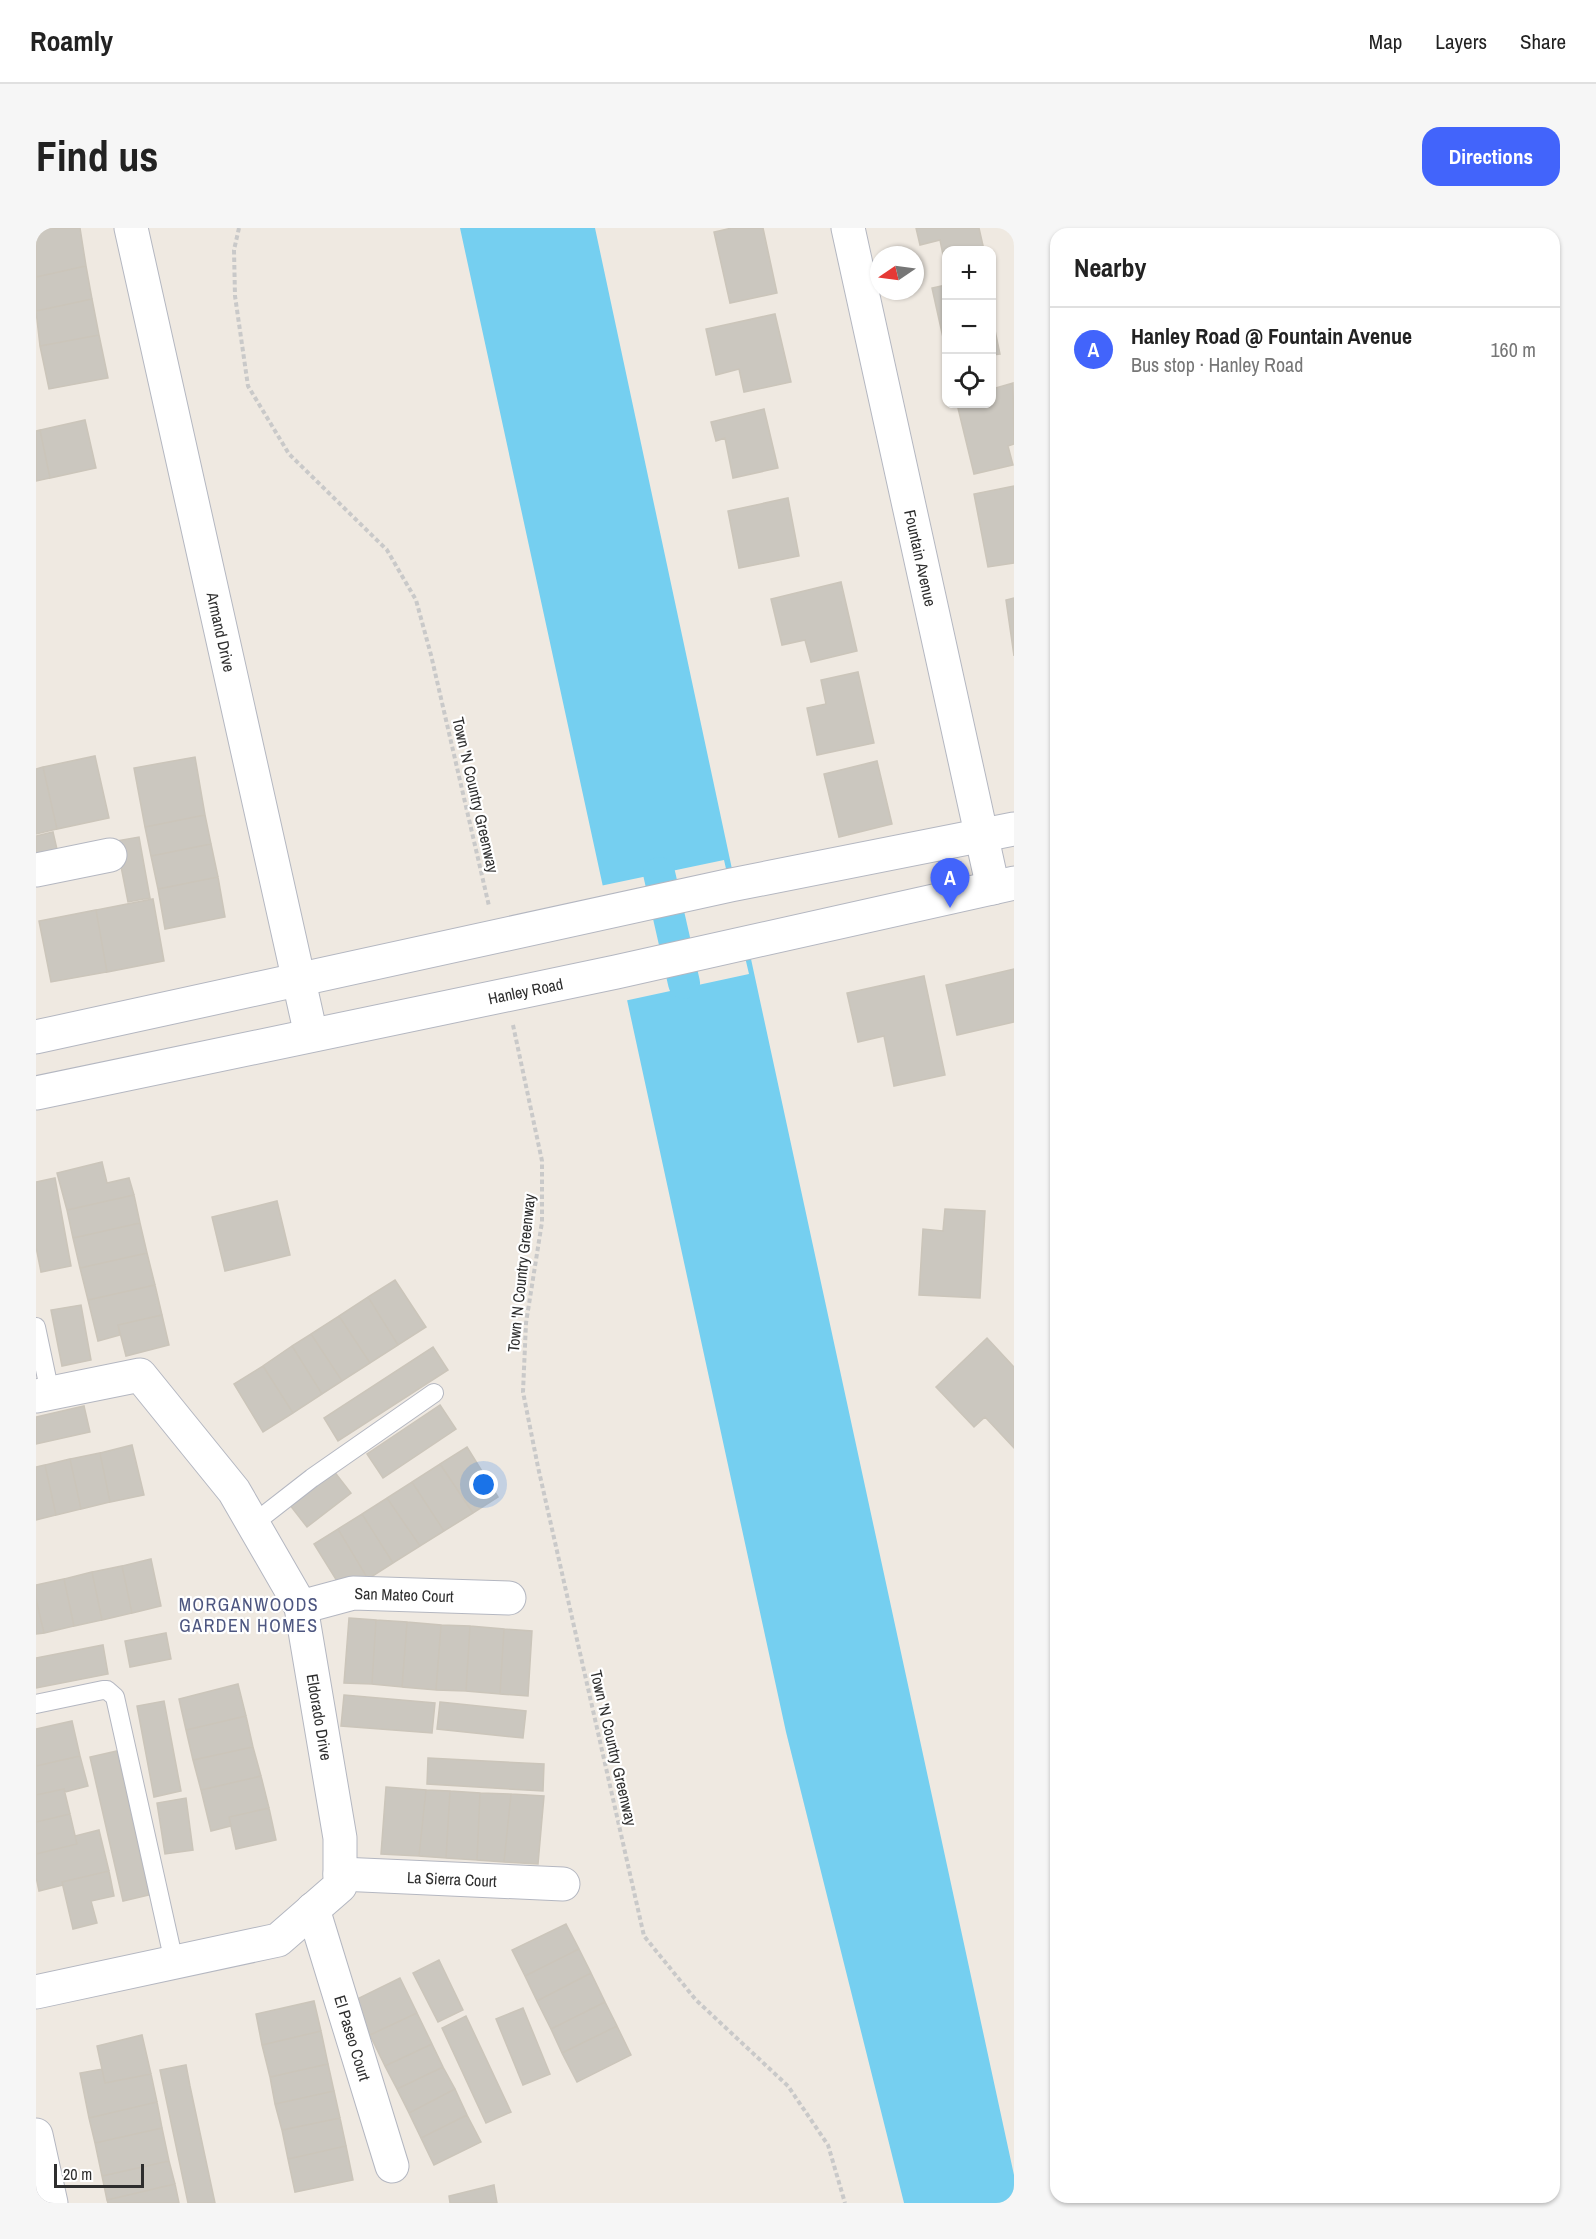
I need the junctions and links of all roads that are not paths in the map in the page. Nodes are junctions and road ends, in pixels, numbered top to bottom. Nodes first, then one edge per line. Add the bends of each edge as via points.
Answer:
1 (131, 228) edge
2 (848, 228) edge
3 (1014, 829) edge
4 (982, 836) junction
5 (110, 855) dead end
6 (36, 870) edge
7 (1004, 886) edge
8 (298, 979) junction
9 (311, 1035) junction
10 (36, 1037) edge
11 (36, 1093) edge
12 (36, 1327) edge
13 (434, 1393) dead end
14 (43, 1394) edge
15 (253, 1524) junction
16 (508, 1598) dead end
17 (302, 1607) junction
18 (36, 1704) edge
19 (340, 1874) junction
20 (563, 1884) dead end
21 (314, 1910) junction
22 (174, 1962) junction
23 (36, 1992) edge
24 (36, 2135) edge
25 (392, 2166) dead end
26 (51, 2203) edge

1 - 8 street, Armand Drive
2 - 4 street, Fountain Avenue
3 - 4 street
4 - 7 street, Fountain Avenue
4 - 8 street via 601,912
5 - 6 street
7 - 9 street, Hanley Road
8 - 9 street, Armand Drive
8 - 10 street
9 - 11 street, Hanley Road
12 - 14 lane
13 - 15 lane
14 - 15 street, Eldorado Drive via 140,1375 234,1491
15 - 17 street, Eldorado Drive
16 - 17 street, San Mateo Court via 354,1593
17 - 19 street, Eldorado Drive via 340,1838
18 - 22 lane via 103,1690 115,1696
19 - 20 street, La Sierra Court
19 - 21 street, Eldorado Drive via 340,1886
21 - 22 street, Eldorado Drive via 279,1940
21 - 25 street, El Paseo Court
22 - 23 street, Eldorado Drive
24 - 26 street

